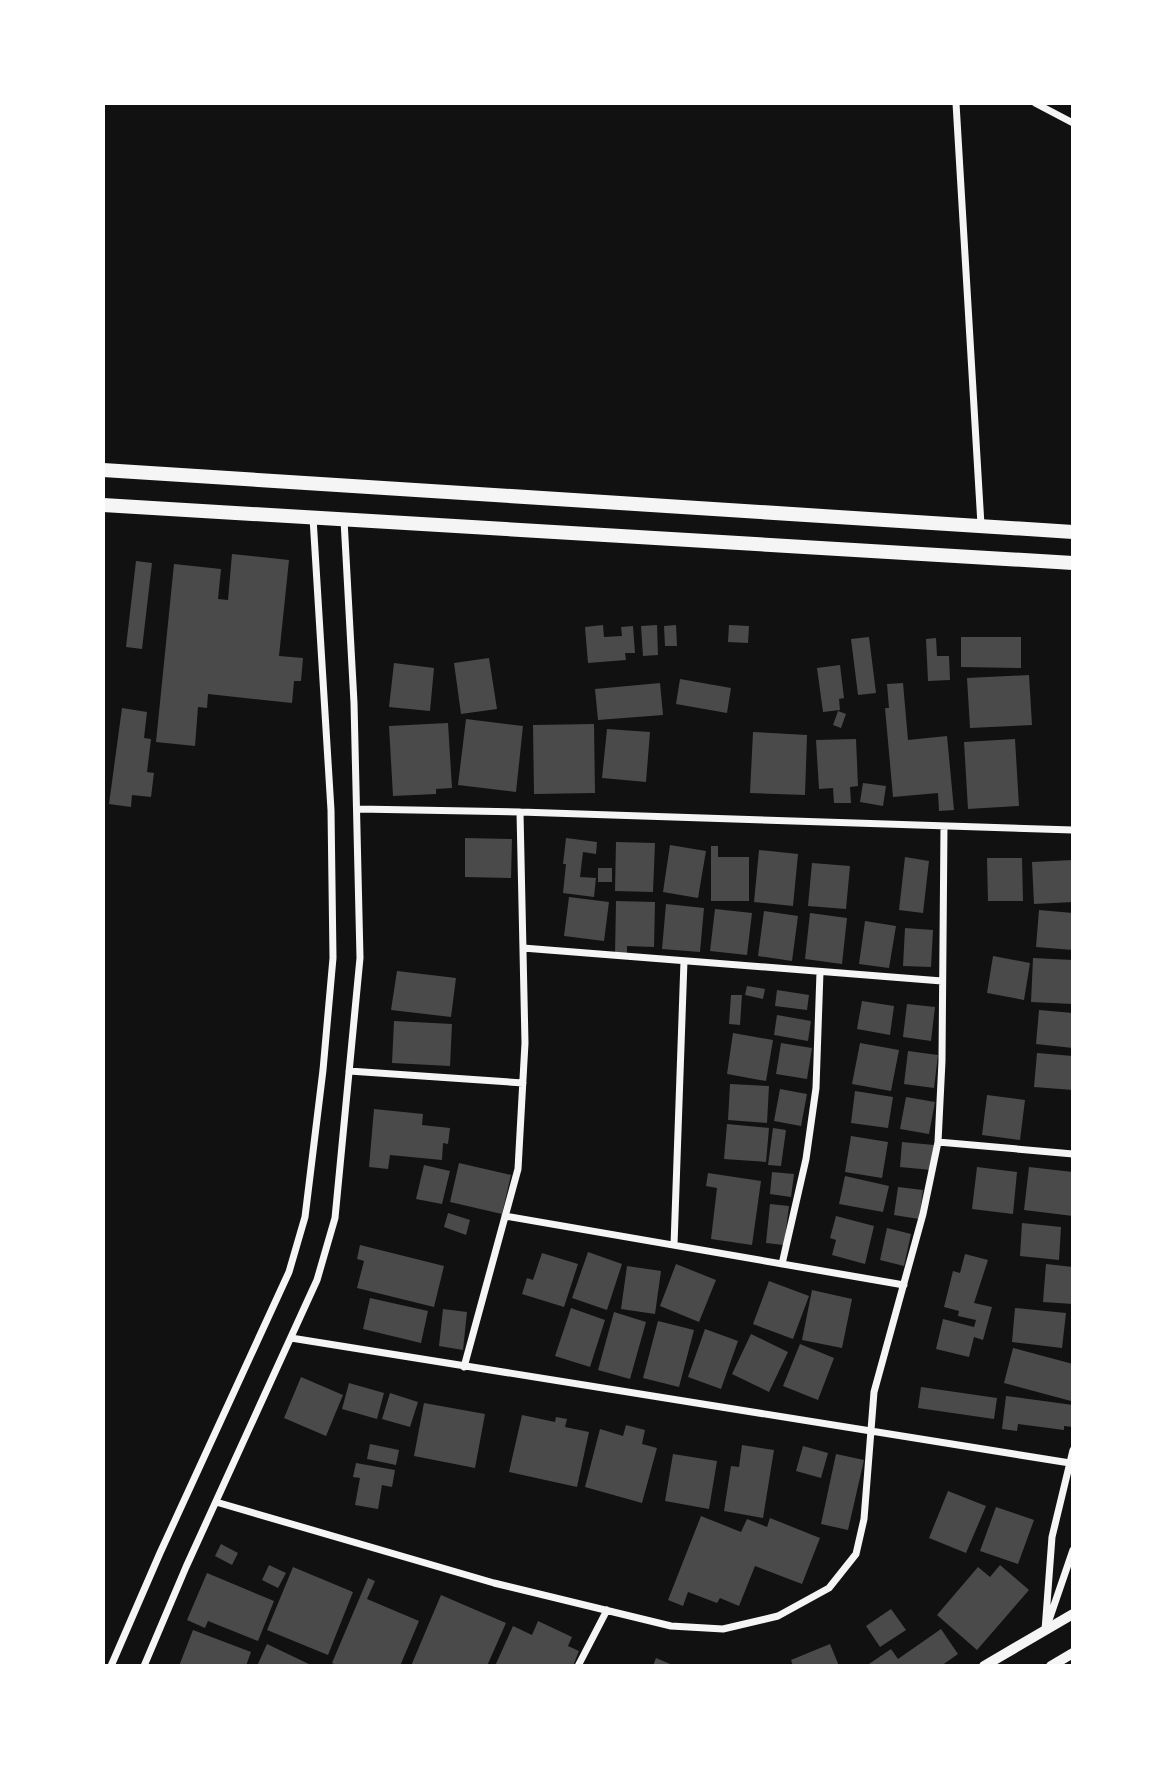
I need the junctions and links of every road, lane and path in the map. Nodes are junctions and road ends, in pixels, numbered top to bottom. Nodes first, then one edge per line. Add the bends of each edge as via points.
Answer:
1 (956, 103) edge
2 (1035, 103) edge
3 (1073, 123) edge
4 (103, 470) edge
5 (103, 505) edge
6 (313, 518) junction
7 (344, 520) junction
8 (981, 526) junction
9 (1073, 532) edge
10 (1073, 563) edge
11 (358, 809) junction
12 (520, 812) junction
13 (944, 826) junction
14 (1073, 831) edge
15 (523, 948) junction
16 (684, 961) junction
17 (820, 972) junction
18 (942, 981) junction
19 (349, 1071) junction
20 (523, 1083) junction
21 (938, 1142) junction
22 (1073, 1154) edge
23 (505, 1216) junction
24 (674, 1245) junction
25 (782, 1264) junction
26 (904, 1285) junction
27 (290, 1338) junction
28 (464, 1367) junction
29 (871, 1432) junction
30 (1073, 1450) edge
31 (1070, 1463) junction
32 (216, 1502) junction
33 (1073, 1550) edge
34 (607, 1610) junction
35 (1073, 1614) edge
36 (1045, 1630) junction
37 (1073, 1653) edge
38 (111, 1666) edge
39 (144, 1666) edge
40 (578, 1666) edge
41 (984, 1666) edge
42 (1051, 1666) edge

1 - 8 street
2 - 3 street
4 - 8 main road
5 - 6 main road
6 - 7 main road
6 - 38 street via 331,810 333,958 305,1217 289,1272
7 - 10 main road
7 - 11 street
8 - 9 main road
11 - 12 street
11 - 19 street via 360,958
12 - 13 street
12 - 15 street
13 - 14 street
13 - 18 street
15 - 16 street
15 - 20 street
16 - 17 street
16 - 24 street
17 - 18 street
17 - 25 street via 816,1088 806,1159
18 - 21 street
19 - 20 street
19 - 27 street via 335,1218 317,1280
20 - 23 street via 518,1169
21 - 22 street
21 - 26 street
23 - 24 street
23 - 28 street
24 - 25 street
25 - 26 street
26 - 29 street via 874,1392
27 - 28 street
27 - 32 street
28 - 29 street
29 - 31 street
29 - 34 street via 864,1518 856,1554 829,1588 778,1616 723,1629 671,1626
30 - 31 street
31 - 36 street via 1052,1537
32 - 34 street via 494,1583
32 - 39 street
33 - 36 street
34 - 40 street
35 - 36 street
36 - 41 street
37 - 42 street

